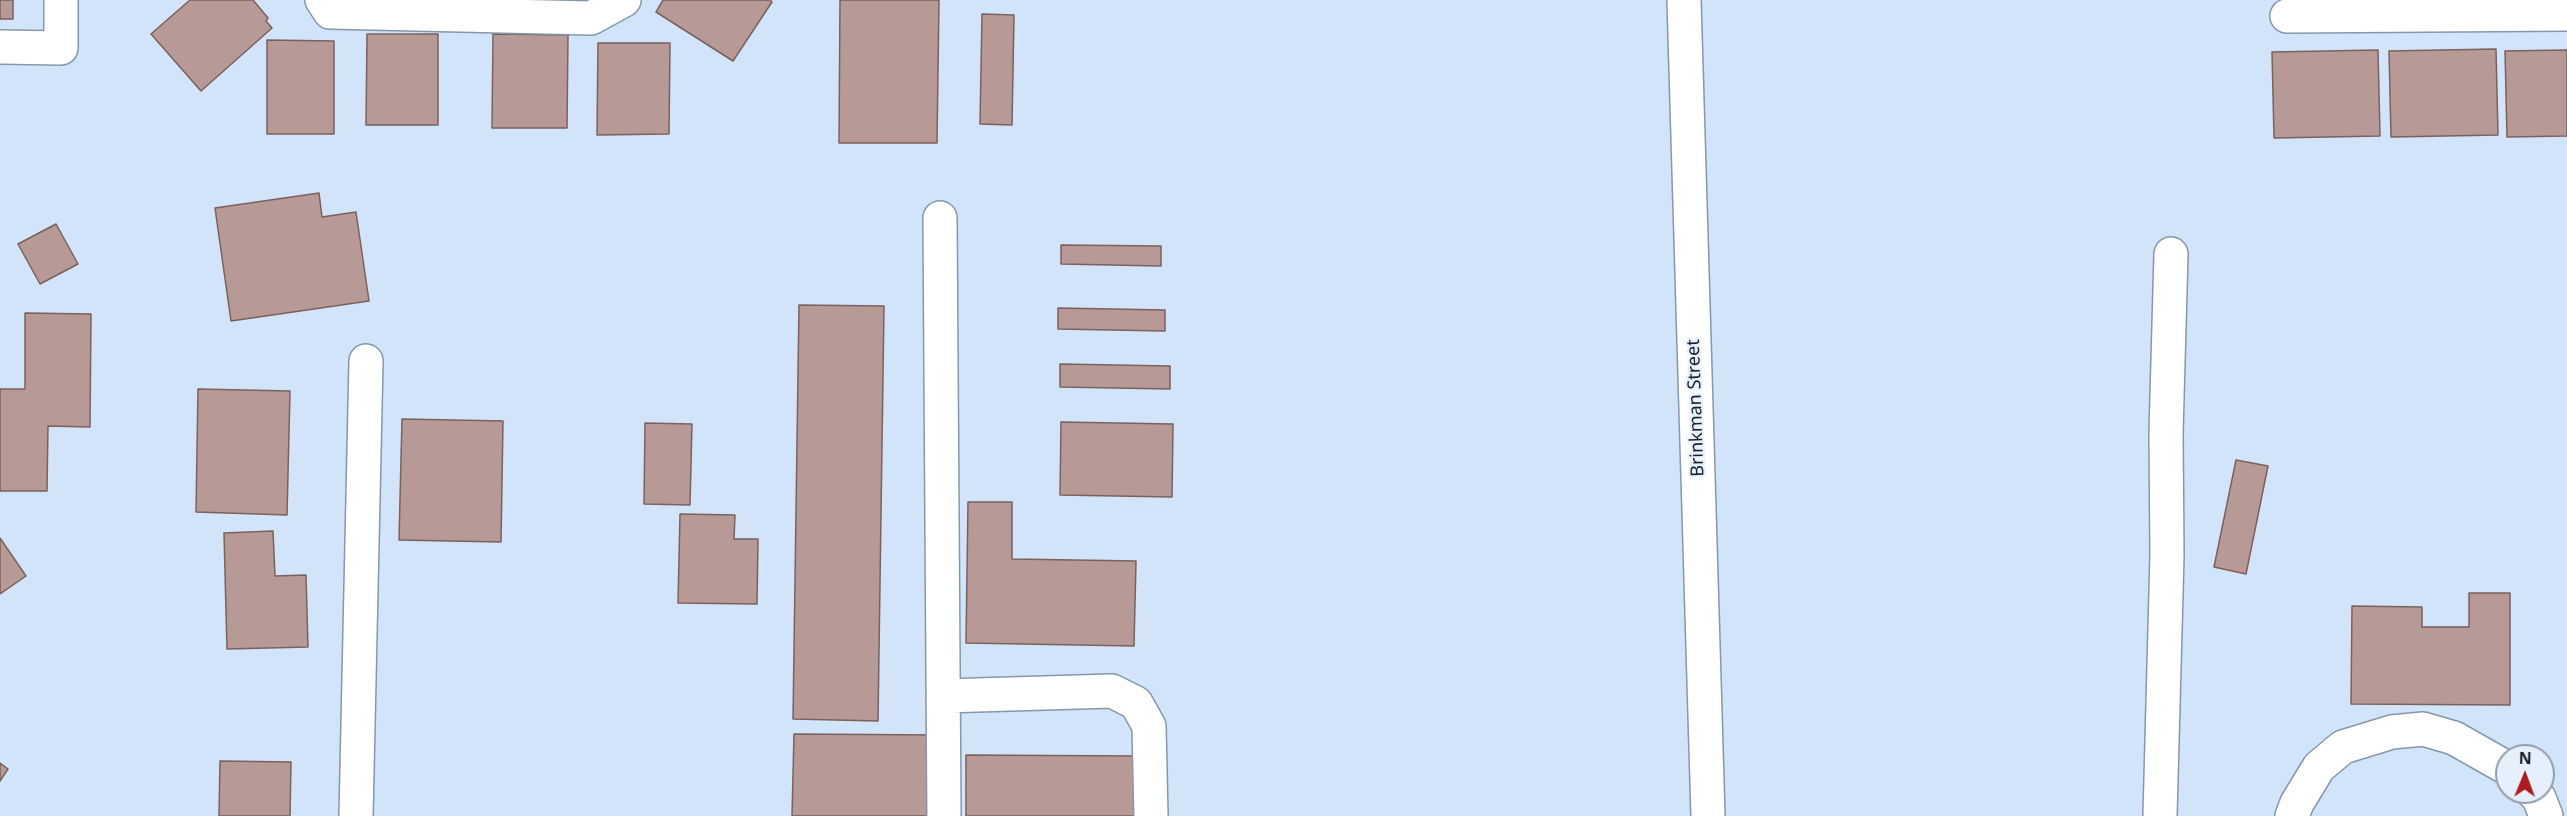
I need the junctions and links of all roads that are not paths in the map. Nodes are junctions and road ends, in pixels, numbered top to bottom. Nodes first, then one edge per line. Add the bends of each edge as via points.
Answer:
1 (62, 0) edge
2 (322, 0) edge
3 (624, 0) edge
4 (1684, 0) edge
5 (2404, 8) edge
6 (2567, 14) edge
7 (2287, 16) dead end
8 (0, 47) edge
9 (940, 218) dead end
10 (2172, 254) dead end
11 (366, 361) dead end
12 (943, 696) junction
13 (2495, 761) edge
14 (356, 816) edge
15 (944, 816) edge
16 (1151, 816) edge
17 (1708, 816) edge
18 (2160, 816) edge
19 (2292, 816) edge

1 - 8 street via 62,48
2 - 3 street via 330,12 591,18
4 - 17 street, Brinkman Street
5 - 6 street
5 - 7 street
9 - 12 street
10 - 18 street
11 - 14 street
12 - 15 street
12 - 16 street via 1112,692 1136,702 1149,726
13 - 19 street via 2454,738 2423,729 2392,732 2343,747 2319,767

